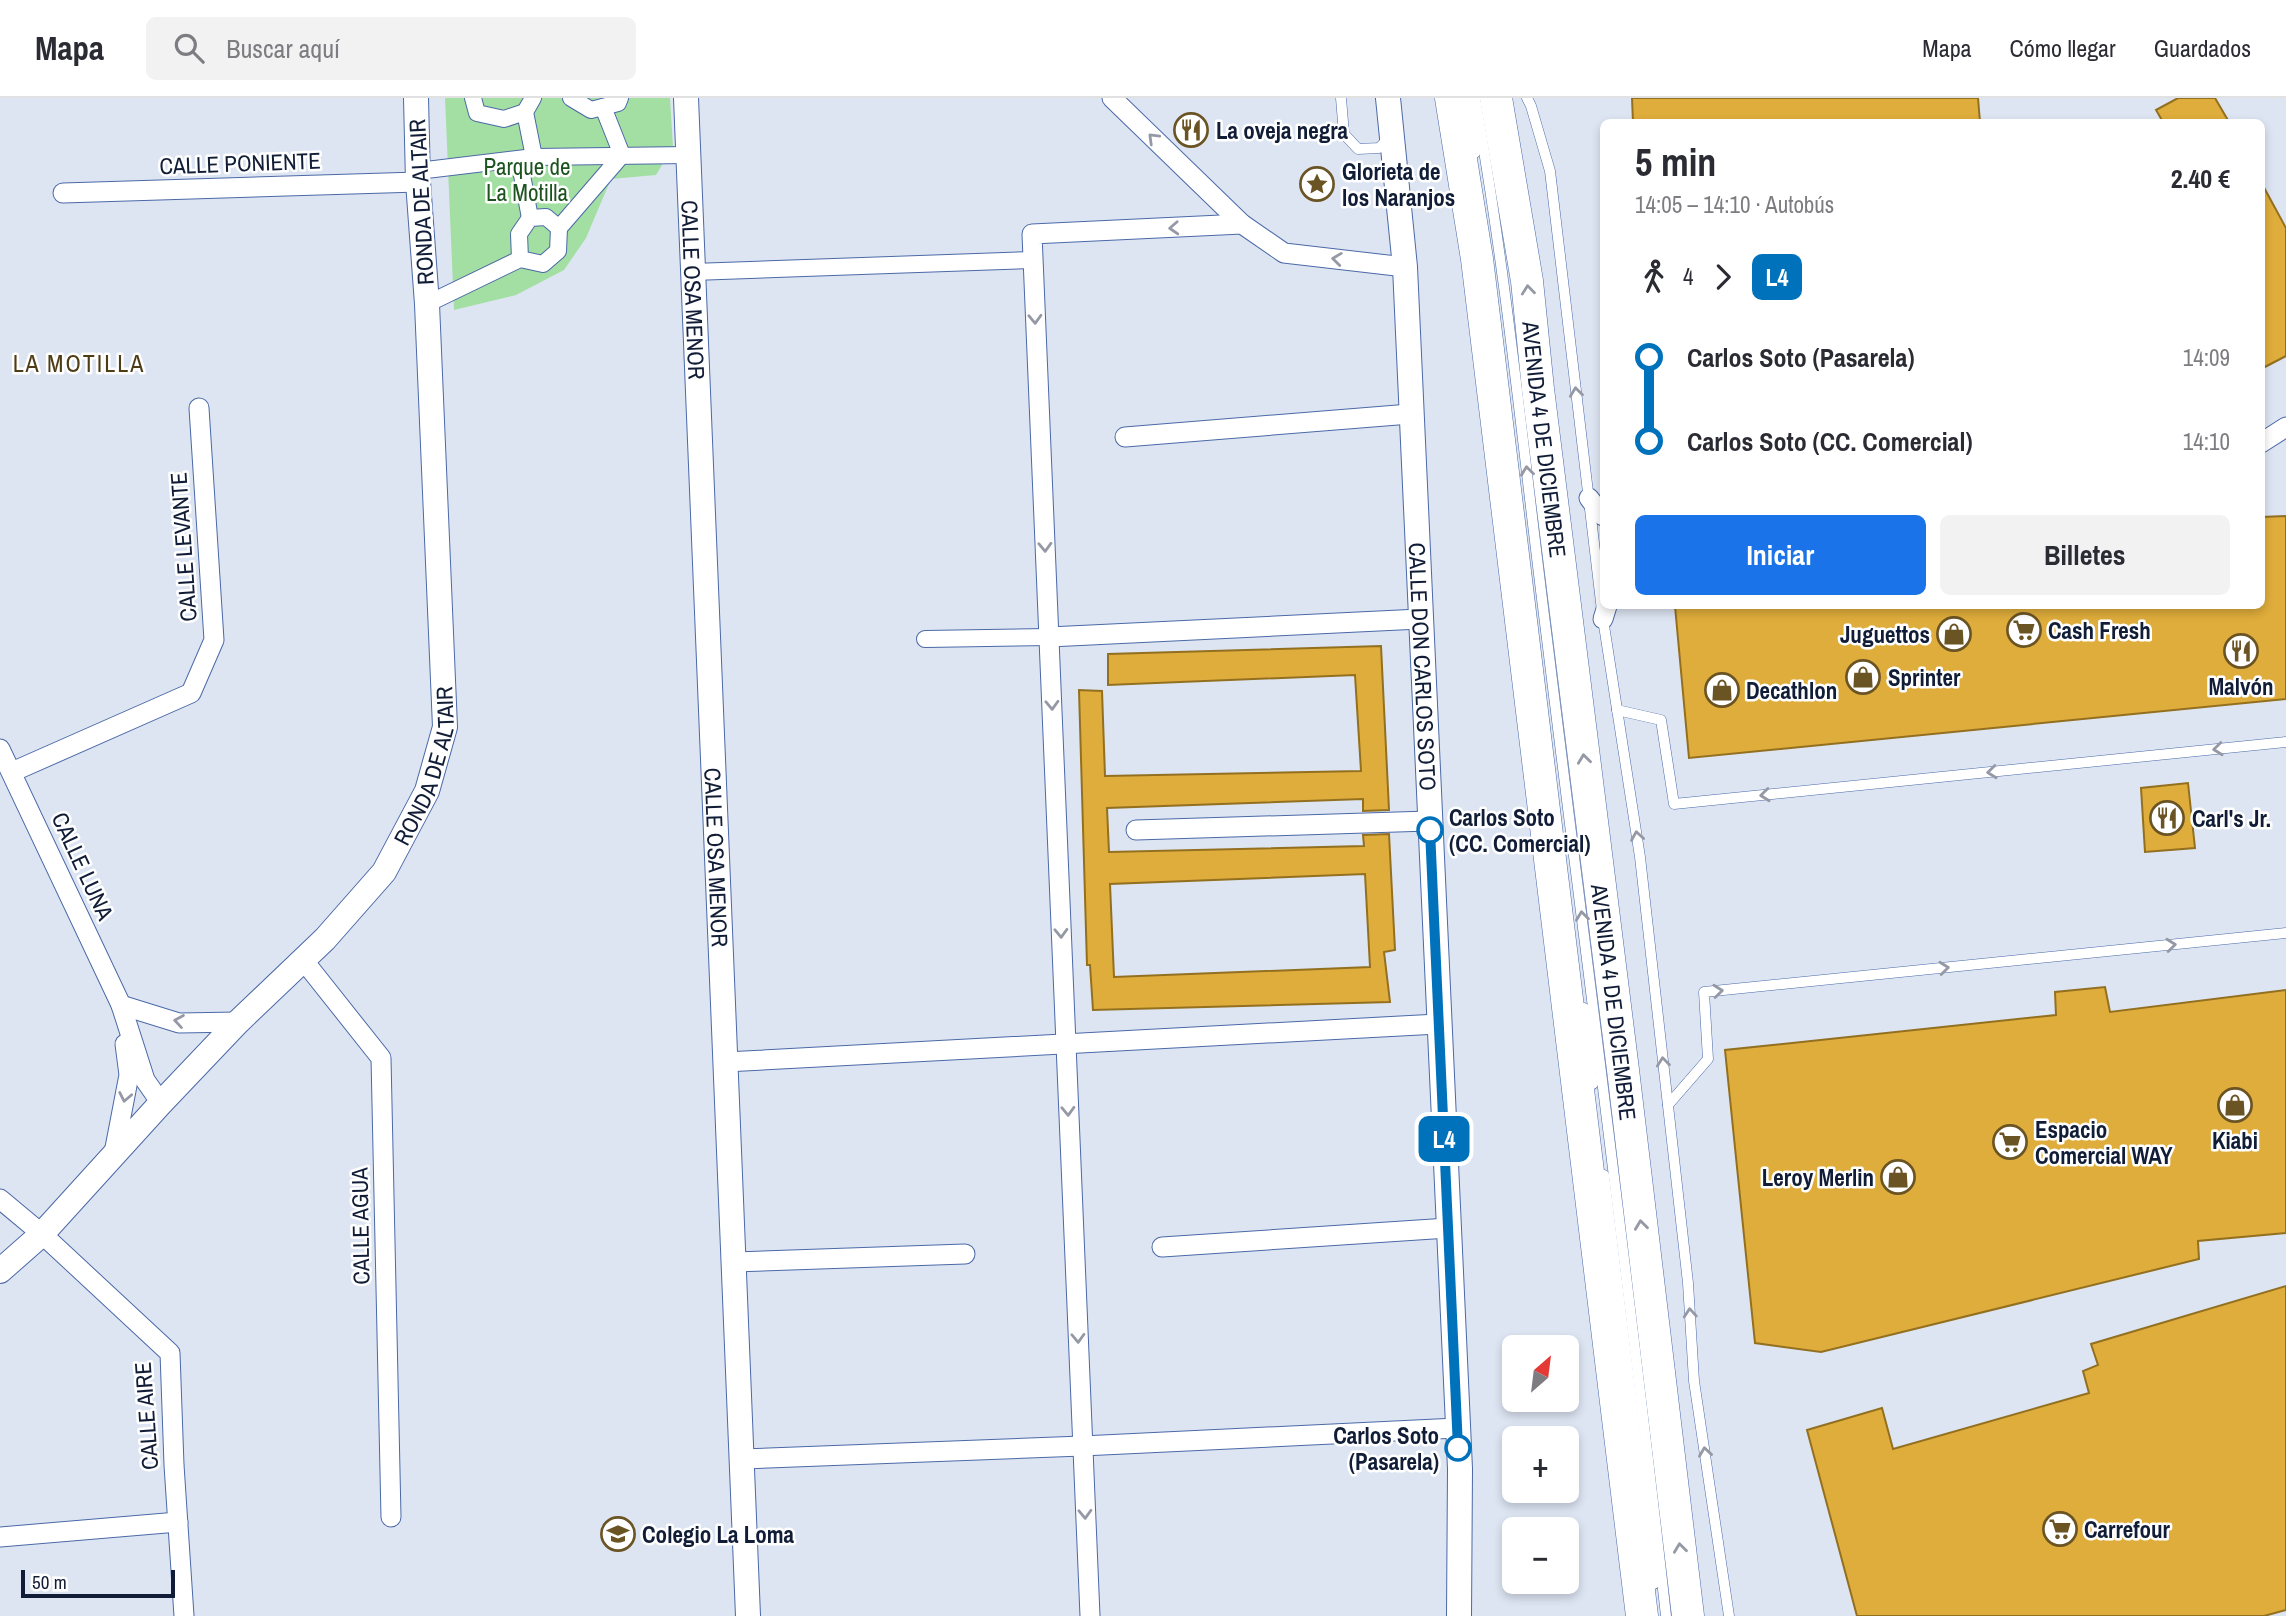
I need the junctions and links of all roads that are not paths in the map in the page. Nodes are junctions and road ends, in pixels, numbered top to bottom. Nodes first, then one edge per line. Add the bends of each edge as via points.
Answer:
1 (416, 98) edge
2 (473, 98) edge
3 (570, 98) edge
4 (620, 98) edge
5 (686, 98) edge
6 (1112, 98) edge
7 (1341, 98) edge
8 (1388, 98) edge
9 (1451, 98) edge
10 (1468, 98) edge
11 (1475, 98) edge
12 (1496, 98) edge
13 (1527, 98) edge
14 (529, 105) edge
15 (603, 107) junction
16 (1393, 133) junction
17 (622, 155) junction
18 (688, 155) junction
19 (534, 158) junction
20 (418, 176) junction
21 (63, 193) dead end
22 (530, 218) junction
23 (1242, 224) junction
24 (559, 228) junction
25 (520, 259) junction
26 (1032, 260) junction
27 (1405, 267) junction
28 (693, 272) junction
29 (427, 304) junction
30 (199, 408) dead end
31 (1410, 414) junction
32 (2286, 427) edge
33 (1125, 437) dead end
34 (2265, 440) edge
35 (1589, 498) junction
36 (1600, 512) edge
37 (1600, 576) edge
38 (1605, 612) edge
39 (1420, 619) junction
40 (1049, 637) junction
41 (925, 639) dead end
42 (1617, 709) junction
43 (2286, 742) edge
44 (0, 749) edge
45 (12, 772) junction
46 (1429, 821) junction
47 (1136, 830) dead end
48 (2286, 933) edge
49 (304, 961) junction
50 (121, 1004) junction
51 (238, 1022) junction
52 (1438, 1024) junction
53 (1066, 1042) junction
54 (725, 1062) junction
55 (161, 1103) junction
56 (1668, 1105) junction
57 (114, 1153) junction
58 (0, 1199) edge
59 (1448, 1228) junction
60 (42, 1234) junction
61 (1162, 1247) dead end
62 (965, 1254) dead end
63 (734, 1262) junction
64 (0, 1271) edge
65 (1457, 1428) junction
66 (1082, 1446) junction
67 (742, 1459) junction
68 (391, 1517) dead end
69 (178, 1522) junction
70 (0, 1538) edge
71 (184, 1616) edge
72 (748, 1616) edge
73 (1090, 1616) edge
74 (1459, 1616) edge
75 (1643, 1616) edge
76 (1658, 1616) edge
77 (1666, 1616) edge
78 (1688, 1616) edge
79 (1729, 1616) edge

1 - 20 street, RONDA DE ALTAIR
2 - 14 street via 477,113 504,119
3 - 15 street via 591,110
4 - 15 street
5 - 18 street, CALLE OSA MENOR
23 -> 6 street
7 - 16 lane via 1344,134 1358,149 1379,148
8 - 16 street, CALLE DON CARLOS SOTO
9 - 75 main road, AVENIDA 4 DE DICIEMBRE via 1477,259
10 - 76 lane
77 -> 11 lane via 1513,349
78 -> 12 main road, AVENIDA 4 DE DICIEMBRE via 1527,281
35 -> 13 lane via 1550,171
14 - 19 street
15 - 17 street
16 - 27 street, CALLE DON CARLOS SOTO
17 - 18 street
17 - 19 street
17 - 24 street
18 - 28 street, CALLE OSA MENOR
19 - 20 street
19 - 22 street via 522,175
20 - 21 street, CALLE PONIENTE
20 - 29 street, RONDA DE ALTAIR
22 - 24 street via 546,217
22 - 25 street via 519,234
23 -> 26 street via 1032,234
27 -> 23 street via 1284,253
24 - 25 street via 558,251 543,264
25 - 29 street
26 - 28 street
26 -> 40 street
27 - 31 street, CALLE DON CARLOS SOTO
28 - 54 street, CALLE OSA MENOR
29 - 49 street, RONDA DE ALTAIR via 445,727 427,791 384,872
30 - 45 street, CALLE LEVANTE via 214,640 191,693
31 - 33 street
31 - 39 street, CALLE DON CARLOS SOTO
32 - 34 street
35 - 36 street
35 - 37 lane
38 - 42 lane
39 - 40 street
39 - 46 street, CALLE DON CARLOS SOTO
40 - 41 street
40 -> 53 street
43 -> 42 lane via 1674,804 1661,720
56 -> 42 lane via 1640,857
44 - 45 street, CALLE LUNA
45 - 50 street, CALLE LUNA
46 - 47 street
46 - 52 street, CALLE DON CARLOS SOTO
56 -> 48 lane via 1708,1059 1704,992
49 - 51 street, RONDA DE ALTAIR
49 - 68 street, CALLE AGUA via 381,1058
51 -> 50 street via 179,1023
50 - 55 street, CALLE LUNA via 145,1080
50 -> 57 street, CALLE LUNA via 129,1075
51 - 55 street, RONDA DE ALTAIR
52 - 53 street
52 - 59 street, CALLE DON CARLOS SOTO
53 - 54 street
53 -> 66 street
54 - 63 street, CALLE OSA MENOR
55 - 57 street, RONDA DE ALTAIR
79 -> 56 lane via 1694,1381
57 - 60 street, RONDA DE ALTAIR
58 - 60 street, CALLE AIRE
59 - 61 street
59 - 65 street, CALLE DON CARLOS SOTO
60 - 64 street, RONDA DE ALTAIR
60 - 69 street, CALLE AIRE via 170,1353
62 - 63 street
63 - 67 street, CALLE OSA MENOR
65 - 66 street
65 - 74 street, CALLE DON CARLOS SOTO
66 - 67 street
66 -> 73 street
67 - 72 street, CALLE OSA MENOR
69 - 70 street
69 - 71 street, CALLE AIRE

